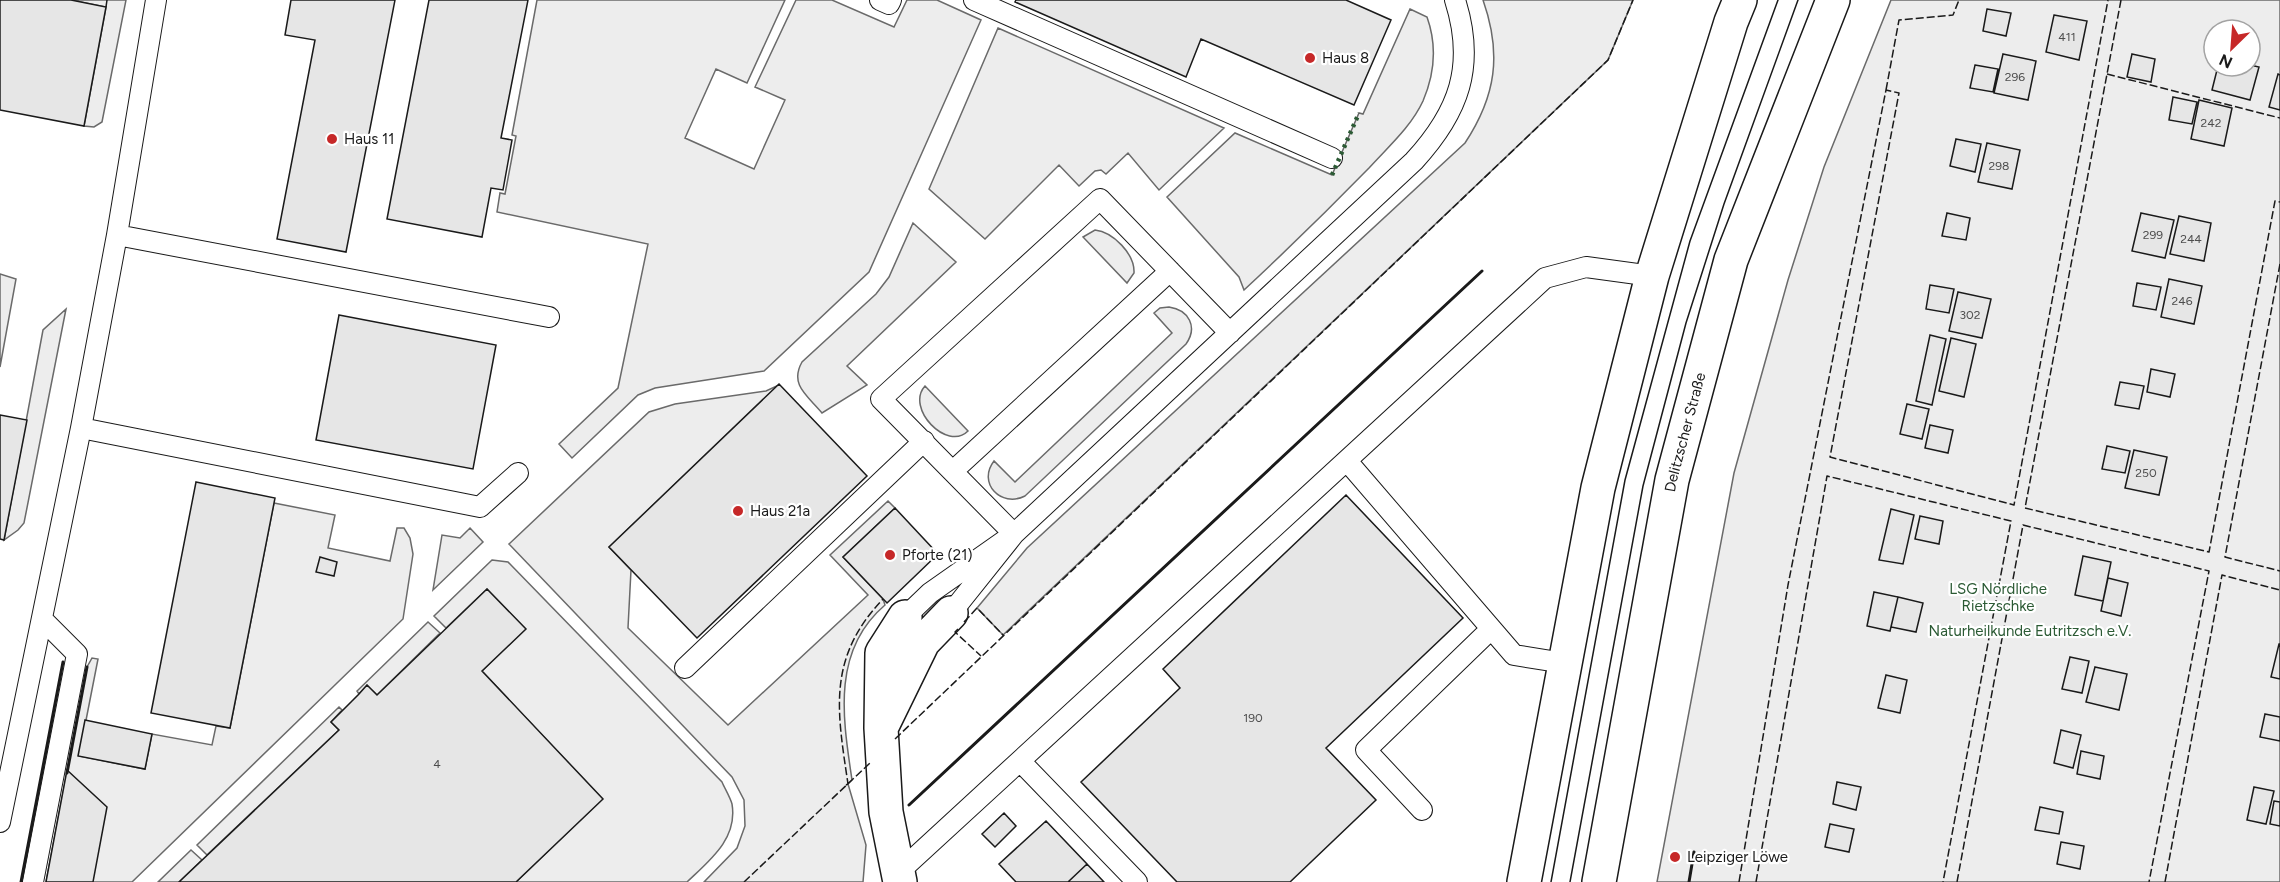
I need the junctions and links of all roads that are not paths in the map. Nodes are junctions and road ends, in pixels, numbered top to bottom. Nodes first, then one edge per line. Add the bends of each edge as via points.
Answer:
1 (156, 0) edge
2 (880, 0) edge
3 (891, 0) edge
4 (974, 0) edge
5 (1455, 0) edge
6 (1740, 0) edge
7 (1833, 0) edge
8 (1332, 158) dead end
9 (117, 235) junction
10 (1170, 271) junction
11 (1652, 276) junction
12 (549, 317) dead end
13 (1230, 333) junction
14 (81, 428) junction
15 (924, 441) junction
16 (1347, 461) junction
17 (953, 471) junction
18 (518, 473) dead end
19 (1014, 534) junction
20 (951, 613) joint
21 (905, 617) joint
22 (42, 619) junction
23 (1491, 628) junction
24 (1564, 663) junction
25 (685, 668) dead end
26 (881, 728) junction
27 (1022, 762) junction
28 (1422, 810) dead end
29 (0, 822) edge
30 (899, 877) edge
31 (33, 882) edge
32 (1137, 882) edge
33 (1524, 882) edge
34 (1599, 882) edge

1 - 9 lane
2 - 3 lane via 889,4
4 - 8 lane
5 - 13 lane via 1465,42 1464,64 1453,108 1442,128 1414,161
6 - 11 main road
7 - 34 main road, Delitzscher Straße via 1731,260 1672,480
9 - 12 lane
9 - 14 lane
10 - 13 lane
10 - 15 lane via 1100,199 882,399
10 - 17 lane
11 - 16 lane via 1586,267 1545,278
11 - 24 main road via 1598,488
13 - 19 lane
14 - 18 lane via 480,507
14 - 22 lane
15 - 17 lane
15 - 25 lane
16 - 23 lane
16 - 27 lane
17 - 19 lane
19 - 20 lane
19 - 21 lane via 930,593
20 - 26 main road via 923,642
21 - 26 main road via 882,652
22 - 29 lane
22 - 31 lane via 77,654
23 - 24 lane via 1514,655
23 - 28 lane via 1365,750
24 - 33 main road
26 - 30 main road via 886,812
27 - 30 lane
27 - 32 lane

